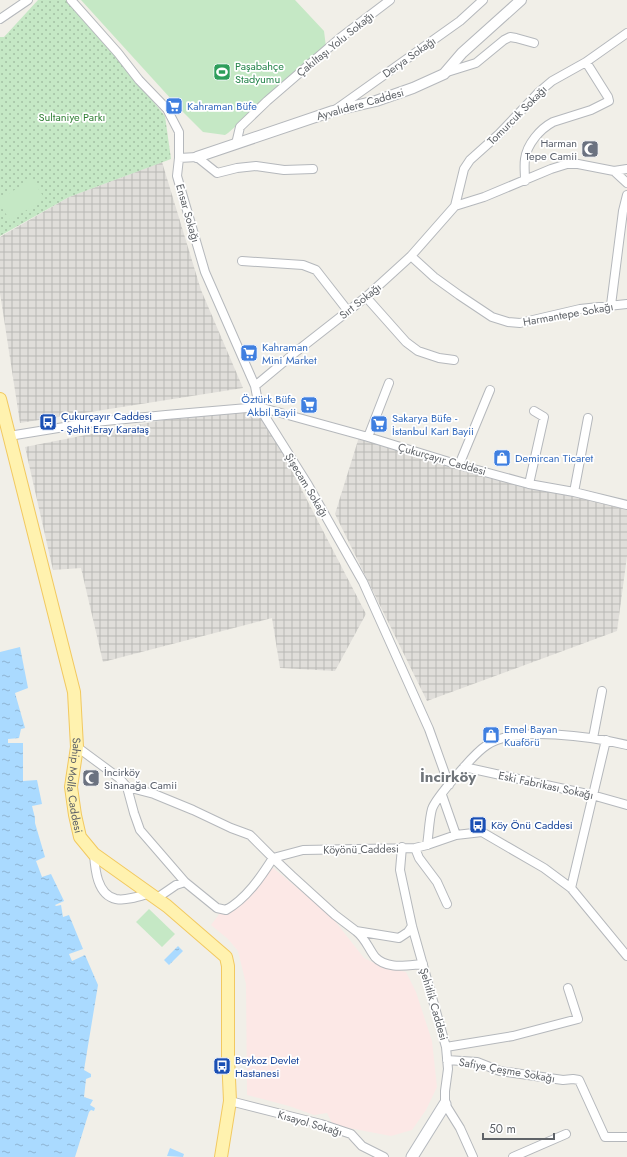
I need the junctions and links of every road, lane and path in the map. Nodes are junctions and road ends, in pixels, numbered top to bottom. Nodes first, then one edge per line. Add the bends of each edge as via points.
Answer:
1 (28, 0) edge
2 (71, 0) edge
3 (390, 0) edge
4 (483, 0) edge
5 (521, 0) edge
6 (0, 19) edge
7 (627, 33) edge
8 (534, 44) dead end
9 (586, 62) junction
10 (444, 74) junction
11 (333, 111) junction
12 (236, 144) junction
13 (197, 157) junction
14 (180, 158) junction
15 (312, 169) dead end
16 (627, 169) edge
17 (614, 171) junction
18 (525, 181) junction
19 (627, 183) edge
20 (627, 195) edge
21 (455, 206) junction
22 (411, 256) junction
23 (242, 261) dead end
24 (366, 297) junction
25 (627, 304) edge
26 (611, 305) junction
27 (348, 311) junction
28 (454, 360) dead end
29 (390, 383) dead end
30 (255, 386) junction
31 (490, 390) dead end
32 (0, 399) edge
33 (259, 407) junction
34 (534, 411) dead end
35 (588, 418) dead end
36 (9, 436) junction
37 (368, 437) junction
38 (459, 464) junction
39 (529, 484) junction
40 (574, 492) junction
41 (627, 505) edge
42 (602, 691) dead end
43 (593, 738) junction
44 (606, 740) junction
45 (627, 746) edge
46 (77, 747) junction
47 (464, 767) junction
48 (449, 785) junction
49 (127, 787) junction
50 (442, 795) junction
51 (592, 795) junction
52 (627, 805) edge
53 (456, 835) junction
54 (427, 845) junction
55 (402, 847) junction
56 (415, 848) junction
57 (94, 854) junction
58 (273, 858) junction
59 (186, 882) junction
60 (571, 888) junction
61 (154, 896) junction
62 (447, 904) dead end
63 (412, 926) junction
64 (356, 931) junction
65 (627, 956) edge
66 (423, 964) junction
67 (568, 988) dead end
68 (446, 1047) junction
69 (447, 1060) junction
70 (230, 1101) junction
71 (445, 1104) junction
72 (566, 1134) dead end
73 (627, 1137) edge
74 (221, 1157) edge
75 (384, 1157) edge
76 (412, 1157) edge
77 (473, 1157) edge
78 (514, 1157) edge

1 - 6 street
2 - 14 street, Ensar Sokağı via 167,109 179,132
3 - 12 street, Çakıltaşı Yolu Sokağı via 340,38 267,100 240,128
4 - 11 street, Derya Sokağı via 460,21
5 - 10 street, Ayvalıdere Caddesi via 462,53
7 - 9 street, Tomurcuk Sokağı
8 - 10 street via 510,37 476,63
9 - 18 street via 609,101 591,110 548,124 536,136 525,157
9 - 21 street, Tomurcuk Sokağı via 552,80 492,142 470,160 464,169
10 - 11 street, Ayvalıdere Caddesi via 376,101
11 - 12 street, Ayvalıdere Caddesi
12 - 13 street, Ayvalıdere Caddesi
13 - 14 street
13 - 15 street via 217,174 256,166 284,170
14 - 30 street, Ensar Sokağı via 177,176 205,272
16 - 17 street
17 - 18 street via 567,164
17 - 19 street
18 - 21 street
20 - 26 street
21 - 22 street, Sırt Sokağı
22 - 24 street, Sırt Sokağı
22 - 26 street, Harmantepe Sokağı via 459,295 492,316 508,322 520,323
23 - 27 street via 303,265 316,270
24 - 27 street, Sırt Sokağı
24 - 28 street via 406,342 418,351
25 - 26 street, Harmantepe Sokağı
27 - 30 street, Sırt Sokağı
29 - 37 street
30 - 33 street, Ensar Sokağı
31 - 38 street
32 - 36 main road, Sahip Molla Caddesi
33 - 36 street via 95,422
33 - 37 street, Çukurçayır Caddesi
33 - 48 street, Şişecam Sokağı via 363,582 429,729
34 - 39 street via 544,417
35 - 40 street
36 - 46 main road, Sahip Molla Caddesi via 74,692
37 - 38 street, Çukurçayır Caddesi
38 - 39 street, Çukurçayır Caddesi
39 - 40 street, Çukurçayır Caddesi
40 - 41 street, Çukurçayır Caddesi
42 - 43 street
43 - 44 street
43 - 47 street via 512,735 488,744
44 - 45 street
44 - 51 street
46 - 49 street via 119,778
46 - 57 main road, Sahip Molla Caddesi via 71,787 75,815 80,837
47 - 48 street
47 - 51 street, Eski Fabrikası Sokağı
48 - 50 street
49 - 58 street via 154,794 250,835
49 - 59 street via 140,830
50 - 53 street
50 - 54 street via 432,808
51 - 52 street, Eski Fabrikası Sokağı
51 - 60 street
53 - 54 street, Köyönü Caddesi
53 - 60 street, Köyönü Caddesi via 482,832 544,868
54 - 56 street, Köyönü Caddesi
55 - 56 street, Köyönü Caddesi
55 - 58 street, Köyönü Caddesi via 303,850
55 - 63 street, Şehitlik Caddesi via 400,870
56 - 62 street via 419,858 437,882
57 - 61 main road, Sahip Molla Caddesi
57 - 61 street via 100,886 106,893 115,899
58 - 59 street via 235,905 226,910 217,908
58 - 64 street
59 - 61 street
60 - 65 street, Köyönü Caddesi
61 - 70 main road, Sahip Molla Caddesi via 226,957
63 - 64 street via 399,938
63 - 66 street, Şehitlik Caddesi
64 - 66 street via 382,962 390,965
66 - 68 street, Şehitlik Caddesi
67 - 68 street via 578,1019 513,1036
68 - 69 street, Şehitlik Caddesi
69 - 71 street, Şehitlik Caddesi
69 - 73 street, Safiye Çeşme Sokağı via 478,1062 500,1071 578,1080 605,1137
70 - 74 main road, Sahip Molla Caddesi
70 - 75 street, Kısayol Sokağı via 351,1134 362,1146
71 - 76 main road
71 - 77 street via 460,1128
72 - 78 street

